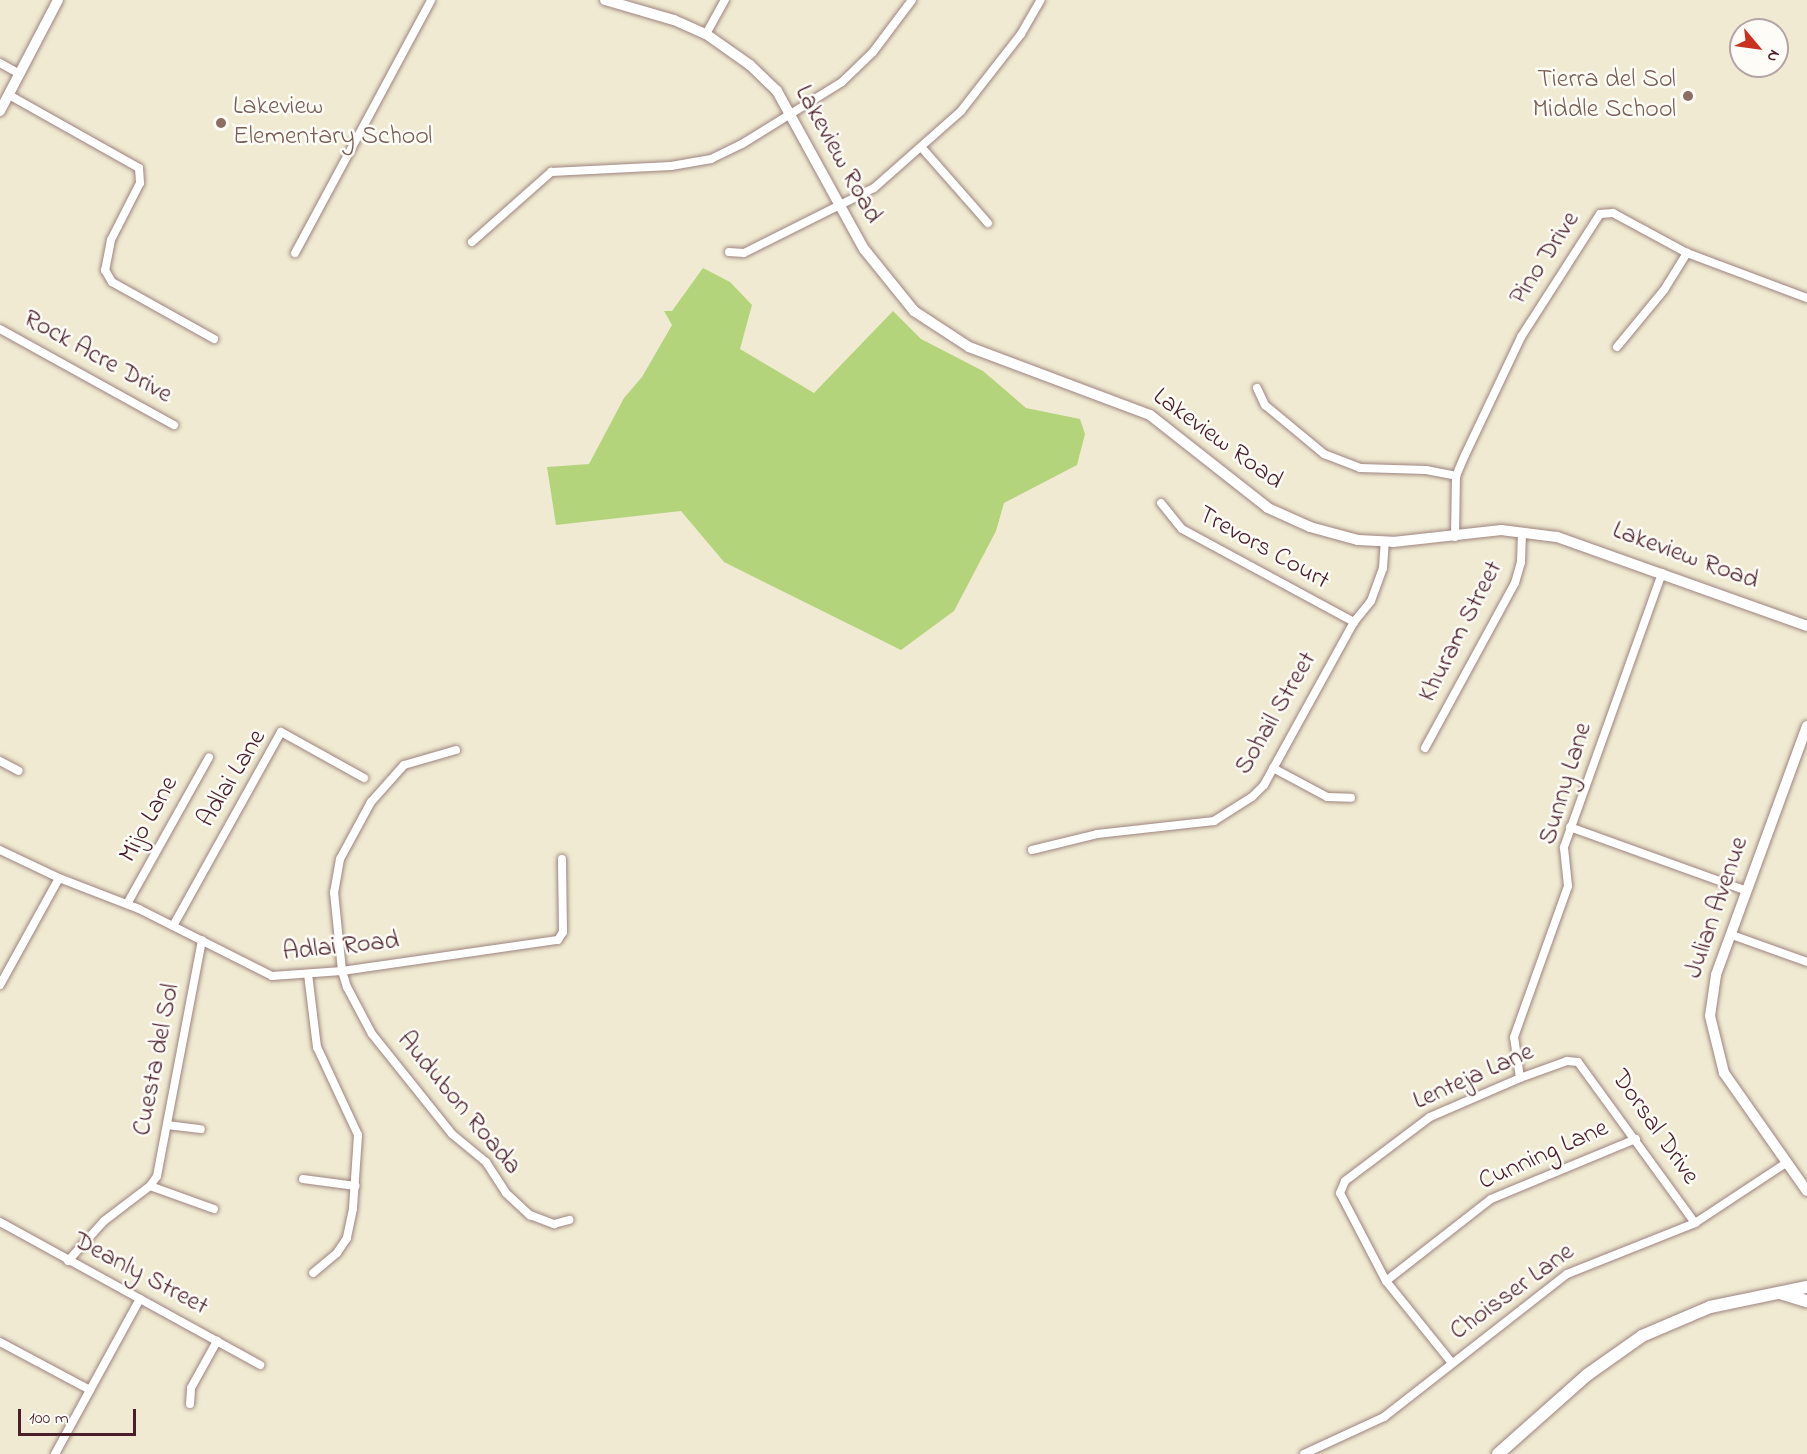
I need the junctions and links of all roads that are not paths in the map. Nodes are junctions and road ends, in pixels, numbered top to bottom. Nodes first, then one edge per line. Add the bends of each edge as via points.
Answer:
1 (58, 0) edge
2 (431, 0) edge
3 (605, 0) edge
4 (725, 0) edge
5 (912, 0) edge
6 (1041, 0) edge
7 (706, 34) junction
8 (0, 63) edge
9 (20, 74) junction
10 (9, 94) junction
11 (0, 111) edge
12 (793, 115) junction
13 (922, 148) junction
14 (841, 207) junction
15 (988, 224) dead end
16 (472, 242) dead end
17 (729, 252) dead end
18 (295, 253) dead end
19 (1687, 253) junction
20 (1807, 298) edge
21 (0, 328) edge
22 (214, 339) dead end
23 (1617, 347) dead end
24 (1257, 388) dead end
25 (174, 424) dead end
26 (1455, 476) junction
27 (1161, 502) dead end
28 (1522, 532) junction
29 (1455, 537) junction
30 (1384, 541) junction
31 (1662, 573) junction
32 (1354, 622) junction
33 (1807, 626) edge
34 (1807, 726) edge
35 (1425, 748) dead end
36 (456, 750) dead end
37 (209, 757) dead end
38 (0, 761) edge
39 (1273, 768) junction
40 (19, 771) dead end
41 (364, 777) dead end
42 (1351, 798) dead end
43 (1570, 827) junction
44 (0, 850) edge
45 (1032, 850) dead end
46 (562, 860) dead end
47 (59, 878) junction
48 (1747, 891) junction
49 (127, 904) junction
50 (173, 926) junction
51 (1732, 935) junction
52 (202, 940) junction
53 (1807, 962) edge
54 (342, 971) junction
55 (308, 974) junction
56 (0, 985) edge
57 (1576, 1061) joint
58 (1520, 1078) junction
59 (167, 1125) junction
60 (201, 1129) dead end
61 (1636, 1139) junction
62 (1786, 1163) junction
63 (303, 1179) dead end
64 (150, 1186) junction
65 (356, 1186) junction
66 (1807, 1191) edge
67 (214, 1209) dead end
68 (569, 1220) dead end
69 (0, 1222) edge
70 (1695, 1223) junction
71 (68, 1261) junction
72 (313, 1273) dead end
73 (1807, 1277) edge
74 (1386, 1281) junction
75 (1807, 1287) edge
76 (1780, 1293) junction
77 (140, 1299) junction
78 (1807, 1301) edge
79 (0, 1341) edge
80 (217, 1341) junction
81 (1452, 1363) junction
82 (260, 1365) dead end
83 (90, 1390) junction
84 (190, 1404) dead end
85 (56, 1454) edge
86 (1304, 1454) edge
87 (1498, 1454) edge

1 - 9 street
2 - 18 street
3 - 7 street, Lakeview Road via 674,20
4 - 7 street
5 - 12 street via 873,52 842,82
6 - 13 street via 993,73
7 - 12 street, Lakeview Road via 750,65 777,91
8 - 9 street
9 - 10 street
10 - 11 street
10 - 22 street via 139,168 140,183 111,240 105,270 112,282
12 - 14 street, Lakeview Road
12 - 16 street via 711,159 671,166 551,172
13 - 14 street via 873,188
13 - 15 street
14 - 17 street via 744,253
14 - 30 street, Lakeview Road via 887,281 914,310 969,347 1134,406 1268,508 1310,527 1358,540
19 - 20 street, Pino Drive
19 - 23 street via 1664,290
19 - 26 street, Pino Drive via 1613,213 1597,217 1521,337
21 - 25 street, Rock Acre Drive
24 - 26 street via 1265,405 1324,454 1360,468 1426,470
26 - 29 street, Pino Drive
27 - 32 street, Trevors Court via 1182,529
28 - 29 street, Lakeview Road via 1501,530
28 - 31 street, Lakeview Road via 1574,541
28 - 35 street, Khuram Street via 1521,562 1515,583
29 - 30 street, Lakeview Road
30 - 32 street, Sohail Street via 1379,585
31 - 33 street, Lakeview Road
31 - 43 street, Sunny Lane
32 - 39 street, Sohail Street
34 - 48 street, Julian Avenue
36 - 54 street, Audubon Roada via 404,765 371,802 340,859 334,892
37 - 49 street, Mijo Lane
38 - 40 street
39 - 42 street via 1327,797
39 - 45 street, Sohail Street via 1252,797 1214,821 1097,834
41 - 50 street, Adlai Lane via 280,732
43 - 48 street
43 - 58 street, Sunny Lane via 1564,854 1568,886 1514,1037
44 - 47 street, Adlai Road
46 - 54 street, Adlai Road via 563,932 558,940
47 - 49 street, Adlai Road
47 - 56 street
48 - 51 street, Julian Avenue
49 - 50 street, Adlai Road
50 - 52 street, Adlai Road
51 - 53 street
51 - 62 street, Julian Avenue via 1711,1000 1713,1041 1731,1085
52 - 55 street, Adlai Road via 272,976
52 - 59 street, Cuesta del Sol
54 - 55 street, Adlai Road
54 - 68 street, Audubon Roada via 372,1034 452,1134 486,1162 506,1193 530,1215 554,1224
55 - 65 street via 317,1047 358,1135
57 - 58 street, Lenteja Lane
57 - 61 street, Dorsal Drive
58 - 74 street, Lenteja Lane via 1426,1120 1345,1181 1341,1191 1344,1204
59 - 60 street
59 - 64 street, Cuesta del Sol via 157,1176
61 - 70 street, Dorsal Drive
61 - 74 street, Cunning Lane via 1491,1199
62 - 66 street, Julian Avenue
62 - 70 street, Choisser Lane
63 - 65 street
64 - 67 street
64 - 71 street via 104,1221
65 - 72 street via 347,1238 337,1253
69 - 71 street, Deanly Street
70 - 81 street, Choisser Lane via 1576,1268
71 - 77 street, Deanly Street
73 - 76 main road
74 - 81 street
75 - 76 main road
76 - 78 main road
76 - 87 main road via 1697,1311 1631,1342 1587,1375
77 - 80 street, Deanly Street
77 - 83 street
79 - 83 street
80 - 82 street, Deanly Street
80 - 84 street via 191,1388
81 - 86 street, Choisser Lane via 1377,1421
83 - 85 street

